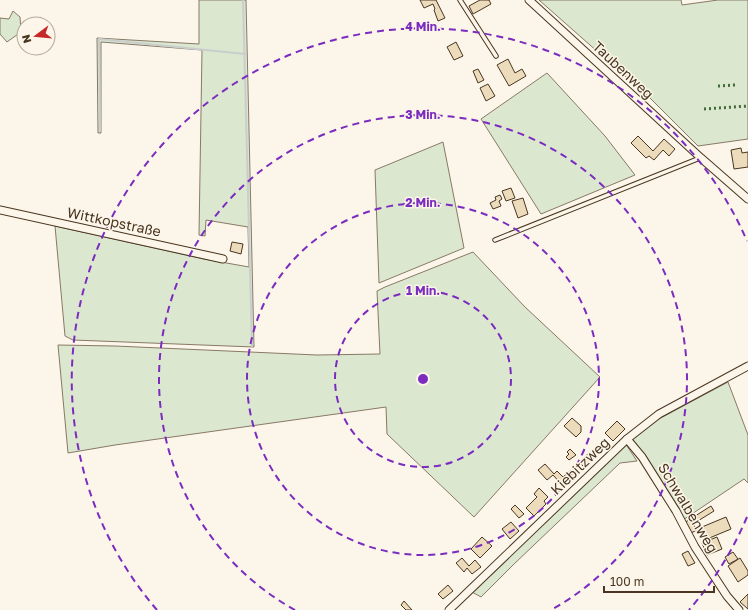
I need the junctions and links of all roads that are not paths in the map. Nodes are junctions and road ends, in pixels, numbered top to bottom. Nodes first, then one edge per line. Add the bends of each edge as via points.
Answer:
1 (460, 0) edge
2 (528, 0) edge
3 (496, 56) dead end
4 (701, 158) junction
5 (748, 199) edge
6 (0, 210) edge
7 (495, 240) dead end
8 (223, 259) dead end
9 (748, 366) edge
10 (627, 439) junction
11 (449, 610) edge
12 (739, 610) edge

1 - 3 lane
2 - 4 street, Taubenweg
4 - 5 street, Taubenweg
4 - 7 lane
6 - 8 street, Wittkopstraße
9 - 10 street, Kiebitzweg via 659,414
10 - 11 street, Kiebitzweg
10 - 12 street, Schwalbenweg via 676,510 695,547 727,596

